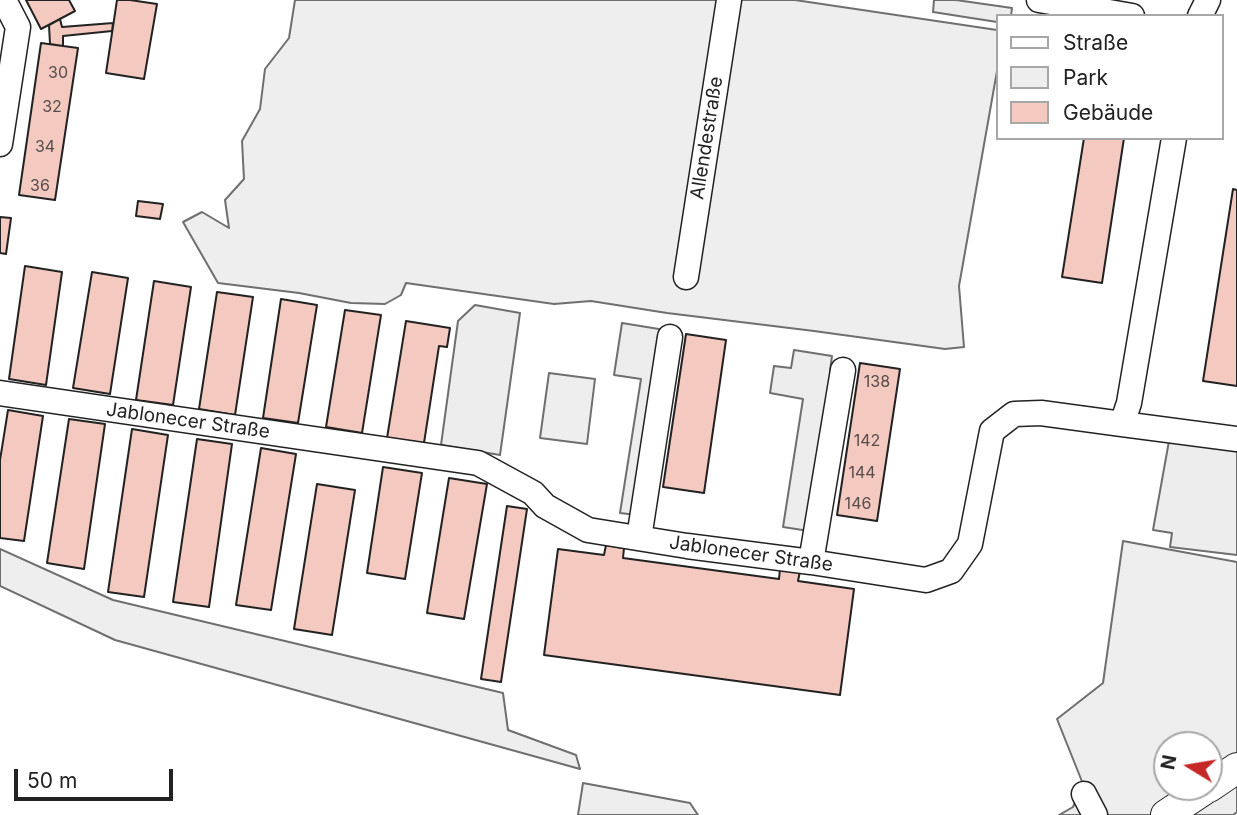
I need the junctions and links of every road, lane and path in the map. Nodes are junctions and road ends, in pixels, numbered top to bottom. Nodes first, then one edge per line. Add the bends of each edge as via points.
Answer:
1 (4, 0) edge
2 (729, 0) edge
3 (1039, 0) edge
4 (1120, 14) edge
5 (1174, 140) edge
6 (0, 144) edge
7 (686, 276) dead end
8 (670, 337) dead end
9 (843, 370) dead end
10 (0, 393) edge
11 (1122, 424) junction
12 (1237, 439) edge
13 (639, 538) junction
14 (811, 562) junction
15 (1188, 801) edge
16 (1166, 815) edge

1 - 6 street via 18,27
2 - 7 street, Allendestraße
3 - 4 street
5 - 11 street
8 - 13 street
9 - 14 street
10 - 13 street, Jablonecer Straße via 478,463 588,530
11 - 12 street, Jablonecer Straße
11 - 14 street, Jablonecer Straße via 1014,414 992,431 970,544 951,570 926,580
13 - 14 street, Jablonecer Straße via 686,556 743,564
15 - 16 main road

